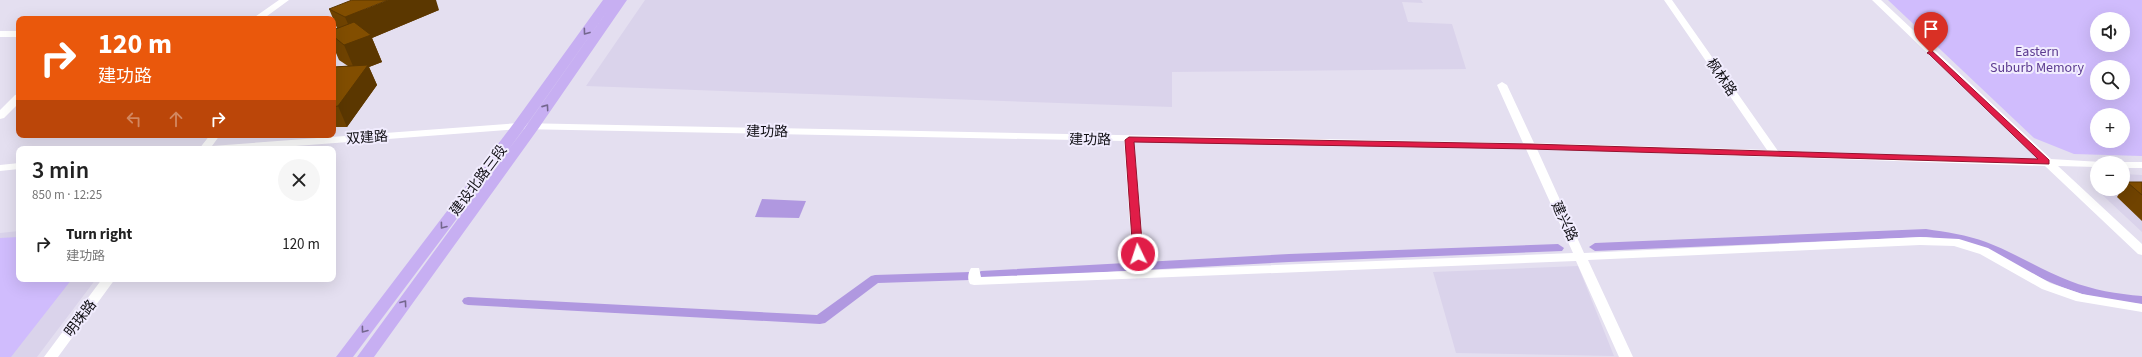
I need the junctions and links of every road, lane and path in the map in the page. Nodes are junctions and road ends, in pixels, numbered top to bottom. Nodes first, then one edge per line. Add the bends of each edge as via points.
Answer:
1 (285, 0) edge
2 (609, 0) edge
3 (621, 0) edge
4 (1668, 0) edge
5 (1876, 0) edge
6 (261, 16) edge
7 (0, 34) edge
8 (16, 34) edge
9 (1502, 85) dead end
10 (16, 99) edge
11 (0, 116) edge
12 (519, 126) junction
13 (533, 126) junction
14 (213, 138) edge
15 (1129, 140) junction
16 (206, 146) edge
17 (254, 146) edge
18 (1530, 146) junction
19 (1774, 154) junction
20 (2046, 162) junction
21 (2090, 164) edge
22 (2130, 165) edge
23 (2142, 165) edge
24 (16, 166) edge
25 (0, 168) edge
26 (2142, 251) edge
27 (1138, 254) dead end
28 (1582, 257) junction
29 (975, 271) dead end
30 (106, 282) edge
31 (2142, 308) edge
32 (51, 357) edge
33 (344, 357) edge
34 (365, 357) edge
35 (1626, 357) edge

1 - 6 street
2 -> 12 main road, 建设北路三段
13 -> 3 main road, 建设北路三段
4 - 19 street, 枫林路
5 - 20 street
7 - 8 street
9 - 18 street, 建兴路
10 - 11 street
12 - 13 street, 建功路
12 - 17 street, 双建路
12 -> 33 main road, 建设北路三段
13 - 15 street, 建功路
34 -> 13 main road, 建设北路三段
14 - 16 street
15 - 18 street, 建功路
15 - 27 street
18 - 19 street, 建功路
18 - 28 street, 建兴路
19 - 20 street, 建功路
20 - 21 street, 建功路
20 - 26 street
22 - 23 street
24 - 25 street
28 - 29 street via 1401,262 974,281
28 - 31 street via 1920,241 1955,242 1984,251 2046,286 2080,298
28 - 35 street, 建兴路
30 - 32 street, 明珠路

